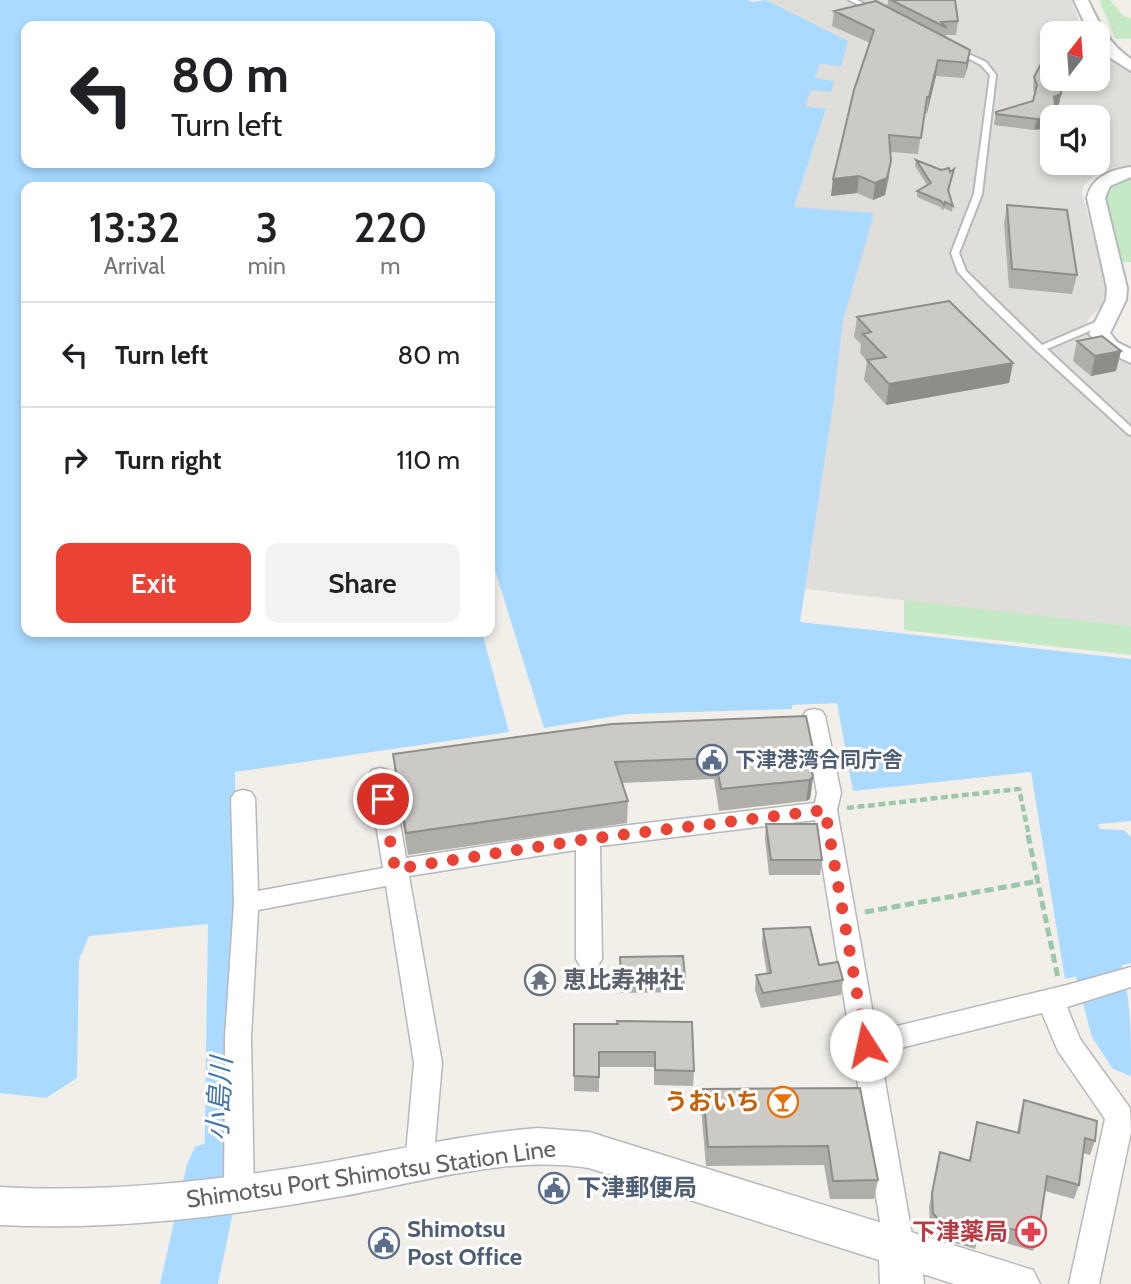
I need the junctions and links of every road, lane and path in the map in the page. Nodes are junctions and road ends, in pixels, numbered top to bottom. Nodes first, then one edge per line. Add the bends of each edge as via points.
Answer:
1 (852, 0) edge
2 (1081, 0) edge
3 (875, 11) edge
4 (1090, 21) edge
5 (953, 48) edge
6 (1110, 51) edge
7 (1131, 66) edge
8 (1131, 172) edge
9 (1103, 322) junction
10 (1040, 349) junction
11 (1131, 357) edge
12 (1131, 432) edge
13 (814, 716) dead end
14 (380, 776) dead end
15 (243, 798) dead end
16 (825, 810) junction
17 (588, 839) junction
18 (396, 872) junction
19 (1039, 881) junction
20 (246, 903) junction
21 (843, 916) junction
22 (589, 959) dead end
23 (1131, 977) edge
24 (1059, 997) junction
25 (866, 1045) junction
26 (419, 1165) junction
27 (224, 1198) junction
28 (0, 1206) edge
29 (900, 1265) edge
30 (1018, 1284) edge
31 (1084, 1284) edge

1 - 3 lane
2 - 4 street
5 - 10 lane via 984,64 993,75 978,194 958,239 957,262
6 - 7 street
8 - 9 street via 1106,180 1097,191 1117,288 1116,300
9 - 10 lane
9 - 11 street via 1102,340
10 - 12 lane
13 - 16 street via 829,793
14 - 18 street
15 - 20 street
16 - 17 street
16 - 19 path via 1019,789
16 - 21 street
17 - 18 street
17 - 22 street
18 - 20 street
18 - 26 street via 428,1063
19 - 21 path
19 - 24 path
20 - 27 street
21 - 25 street
23 - 24 street
24 - 25 street
24 - 31 street via 1068,1043 1120,1117
25 - 29 street
26 - 27 main road, Shimotsu Port Shimotsu Station Line
26 - 29 main road, Shimotsu Port Shimotsu Station Line via 543,1145 575,1147
27 - 28 main road, Shimotsu Port Shimotsu Station Line via 91,1209
29 - 30 main road, Shimotsu Port Shimotsu Station Line

